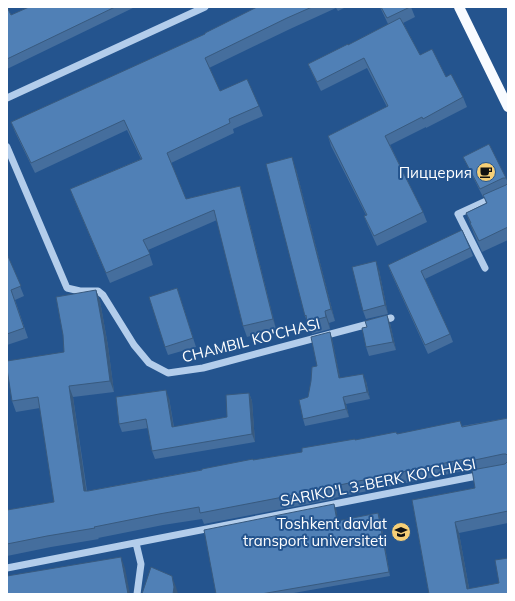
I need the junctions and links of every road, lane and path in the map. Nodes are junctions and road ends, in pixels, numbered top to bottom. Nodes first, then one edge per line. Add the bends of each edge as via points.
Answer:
1 (205, 7) edge
2 (459, 7) edge
3 (7, 98) edge
4 (508, 107) edge
5 (7, 147) edge
6 (508, 191) edge
7 (485, 268) dead end
8 (391, 318) dead end
9 (492, 473) edge
10 (136, 543) junction
11 (7, 568) edge
12 (137, 594) edge

1 - 3 street
2 - 4 main road
5 - 8 street, CHAMBIL KO'CHASI via 67,288 98,291 103,295 134,345 149,363 168,373 203,368
6 - 7 street via 458,214
9 - 10 street, SARIKO'L 3-BERK KO'CHASI
10 - 11 street, SARIKO'L 3-BERK KO'CHASI
10 - 12 street via 141,564

